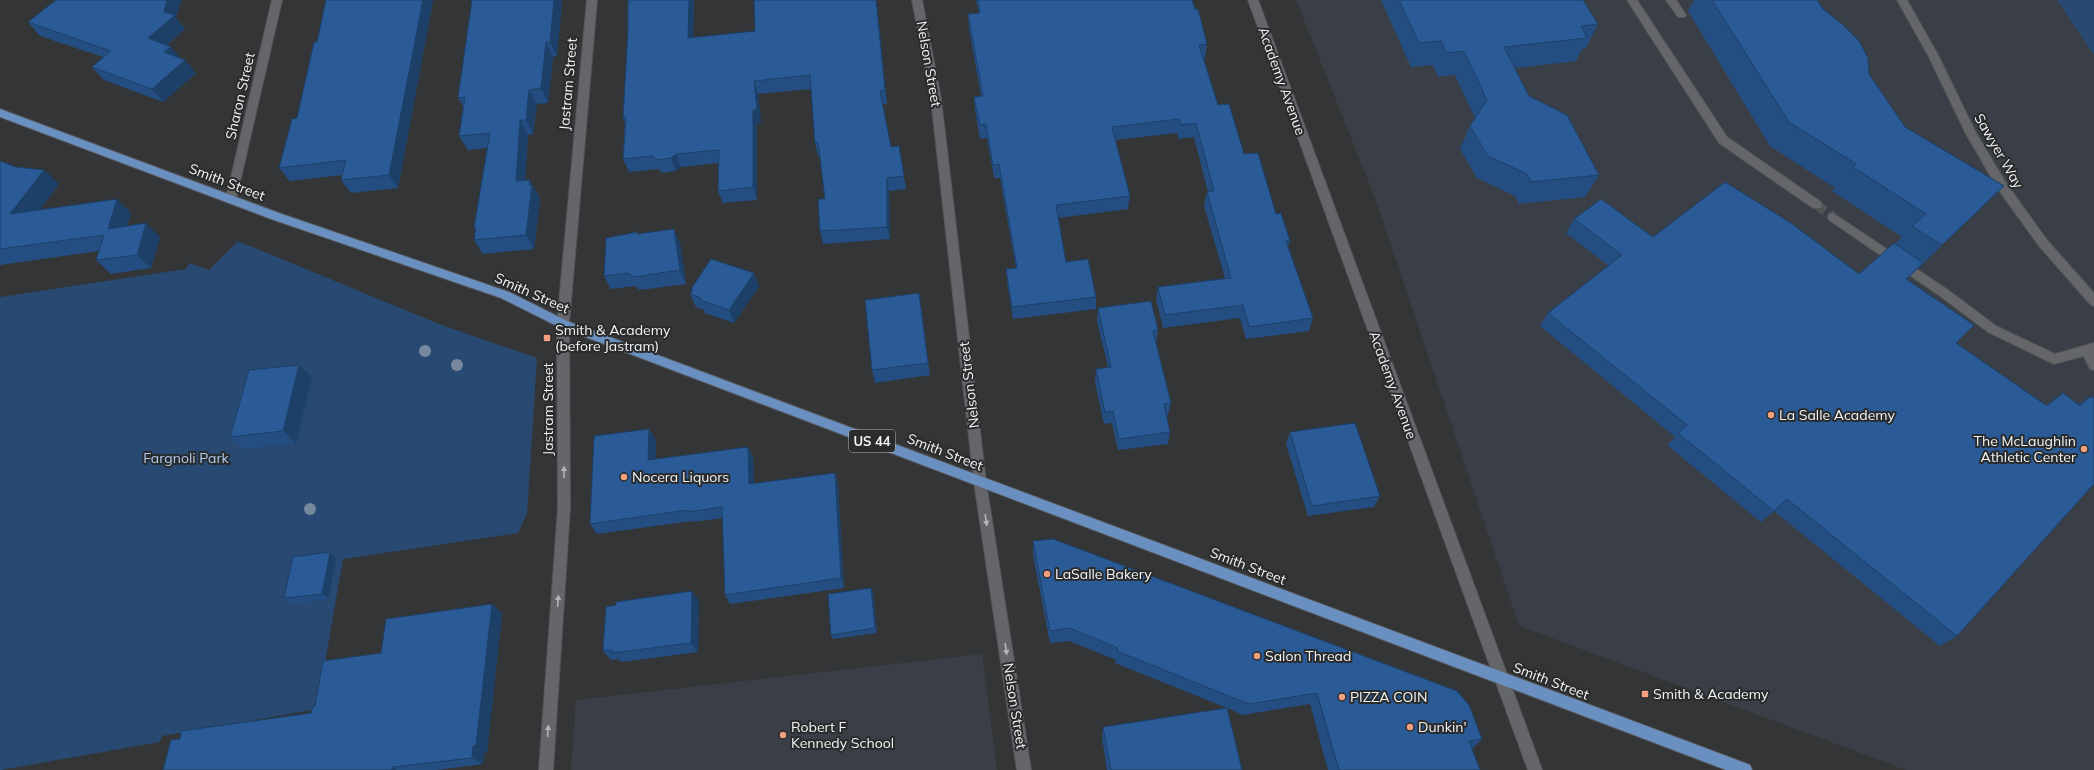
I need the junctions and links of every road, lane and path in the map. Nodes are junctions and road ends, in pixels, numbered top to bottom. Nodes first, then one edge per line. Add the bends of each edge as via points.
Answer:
1 (277, 0) edge
2 (592, 0) edge
3 (917, 0) edge
4 (1253, 0) edge
5 (1632, 0) edge
6 (1671, 0) edge
7 (1902, 0) edge
8 (1680, 15) dead end
9 (0, 112) edge
10 (231, 199) junction
11 (1817, 205) tunnel mouth
12 (1833, 217) tunnel mouth
13 (2094, 301) edge
14 (563, 324) junction
15 (2091, 349) edge
16 (2094, 365) edge
17 (980, 482) junction
18 (1501, 677) junction
19 (546, 770) edge
20 (1024, 770) edge
21 (1535, 770) edge
22 (1745, 770) edge

1 - 10 street, Sharon Street
2 - 14 street, Jastram Street
3 - 17 street, Nelson Street via 936,99
4 - 18 street, Academy Avenue
5 - 11 street via 1723,140
6 - 8 street
7 - 13 street, Sawyer Way via 1971,134 2002,186 2043,243
9 - 10 main road, Smith Street / US 44
10 - 14 main road, Smith Street / US 44 via 505,295
12 - 15 street via 1992,329 2054,359
14 - 17 main road, Smith Street / US 44
19 -> 14 street, Jastram Street via 564,508
15 - 16 street
17 - 18 main road, Smith Street / US 44
17 -> 20 street, Nelson Street
18 - 21 street, Academy Avenue
18 - 22 main road, Smith Street / US 44

